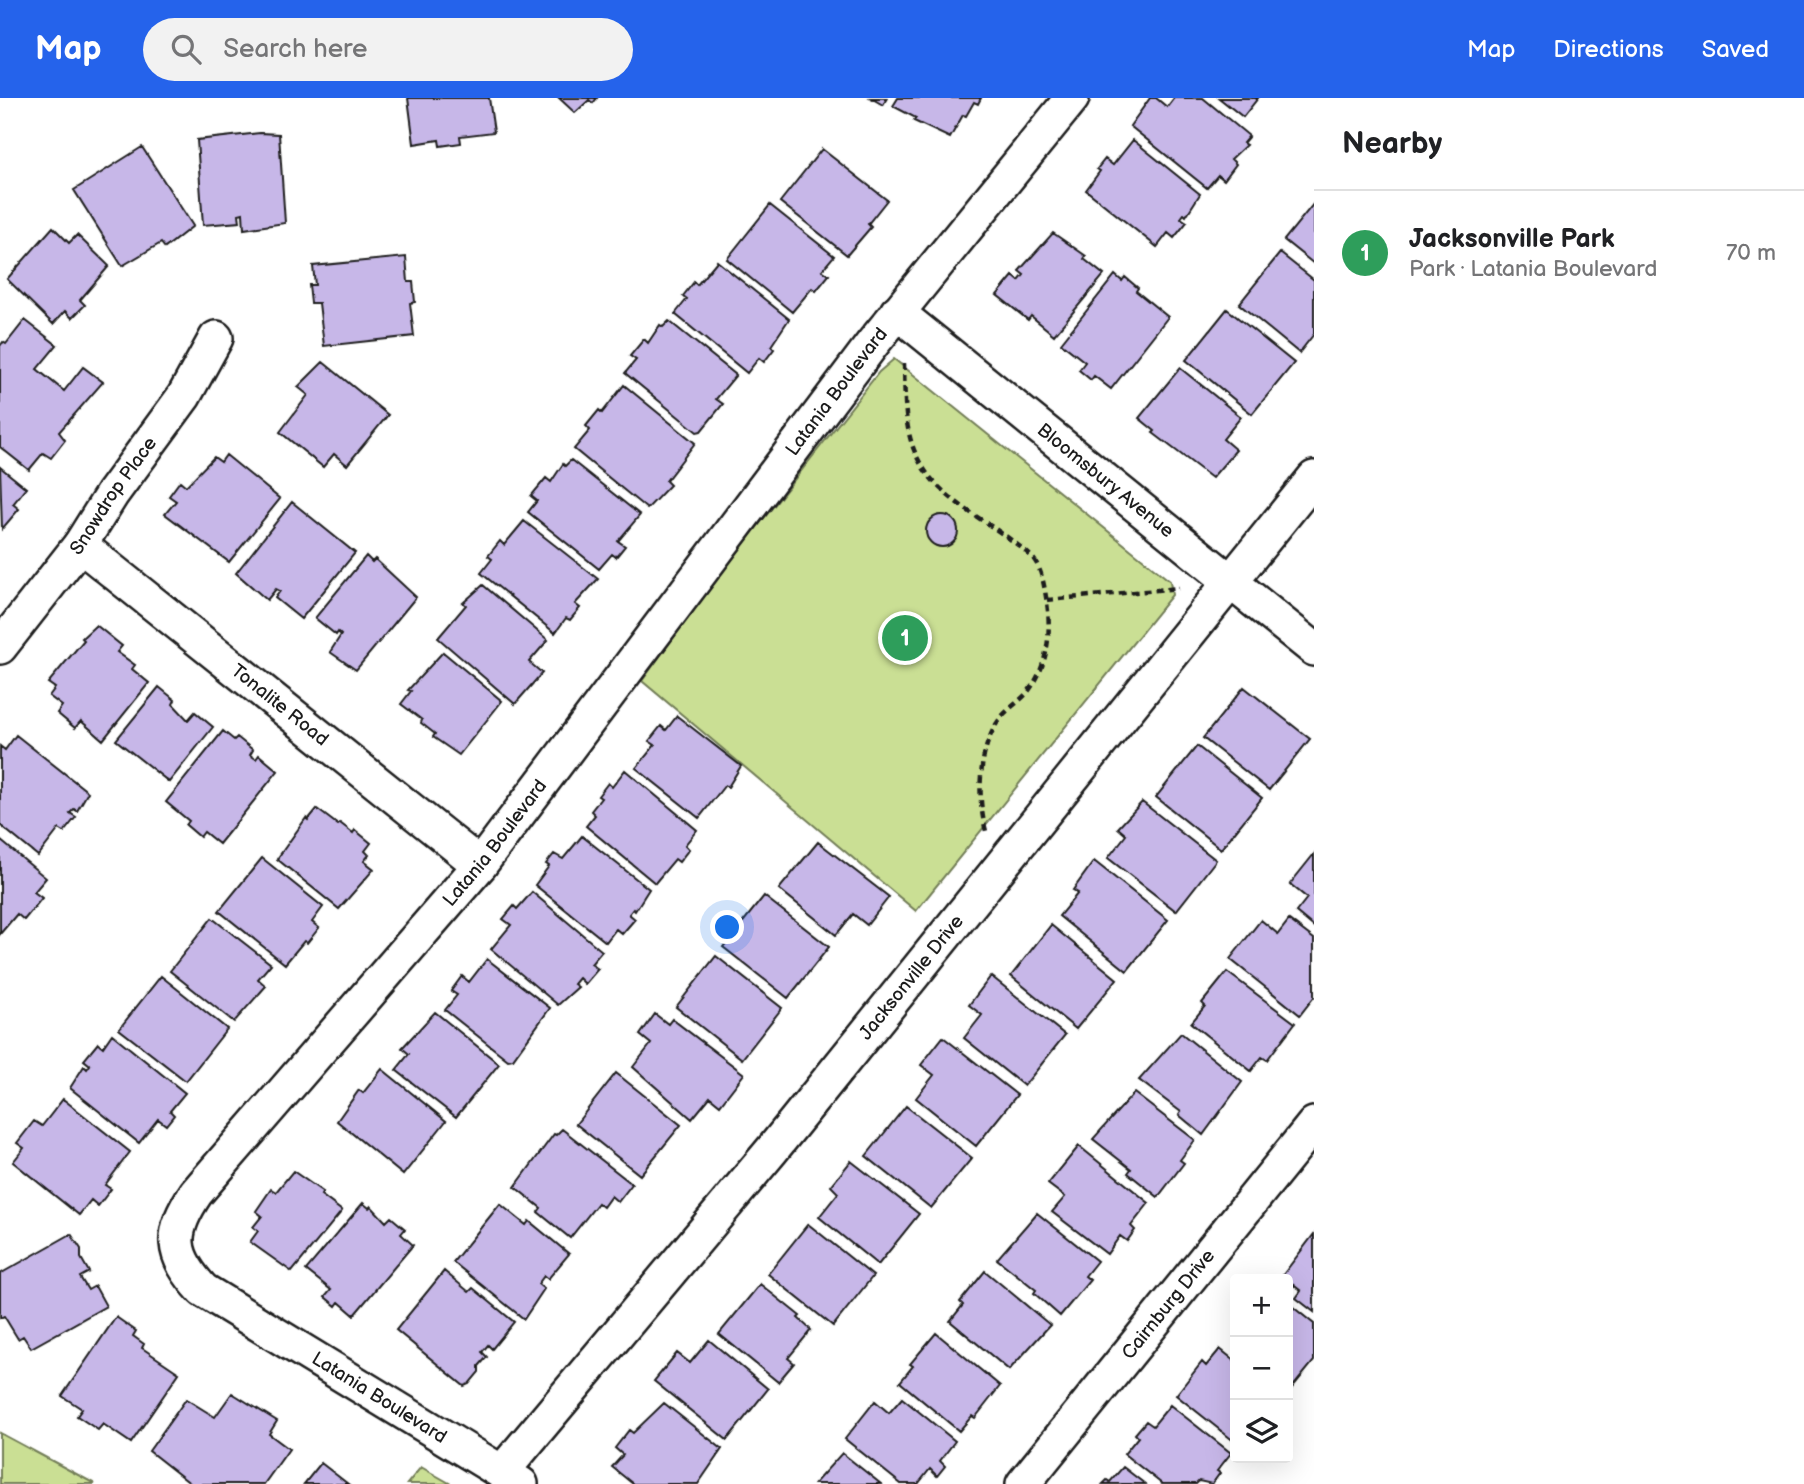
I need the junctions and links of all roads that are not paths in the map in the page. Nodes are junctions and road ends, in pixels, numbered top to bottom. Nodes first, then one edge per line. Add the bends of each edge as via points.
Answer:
1 (1072, 98) edge
2 (897, 312) junction
3 (216, 338) dead end
4 (1314, 478) edge
5 (80, 545) junction
6 (1230, 582) junction
7 (0, 647) edge
8 (1314, 649) edge
9 (480, 865) junction
10 (1314, 1124) edge
11 (512, 1478) edge
12 (1023, 1484) edge

1 - 2 street, Latania Boulevard
2 - 6 street, Bloomsbury Avenue
2 - 9 street, Latania Boulevard
3 - 5 street, Snowdrop Place via 184,396 111,494
4 - 6 street, Jacksonville Drive
5 - 7 street, Snowdrop Place
5 - 9 street, Tonalite Road
6 - 8 street, Bloomsbury Avenue
6 - 11 street, Jacksonville Drive
9 - 11 street, Latania Boulevard via 196,1193 179,1218 176,1245 183,1268 204,1290
10 - 12 street, Cairnburg Drive

